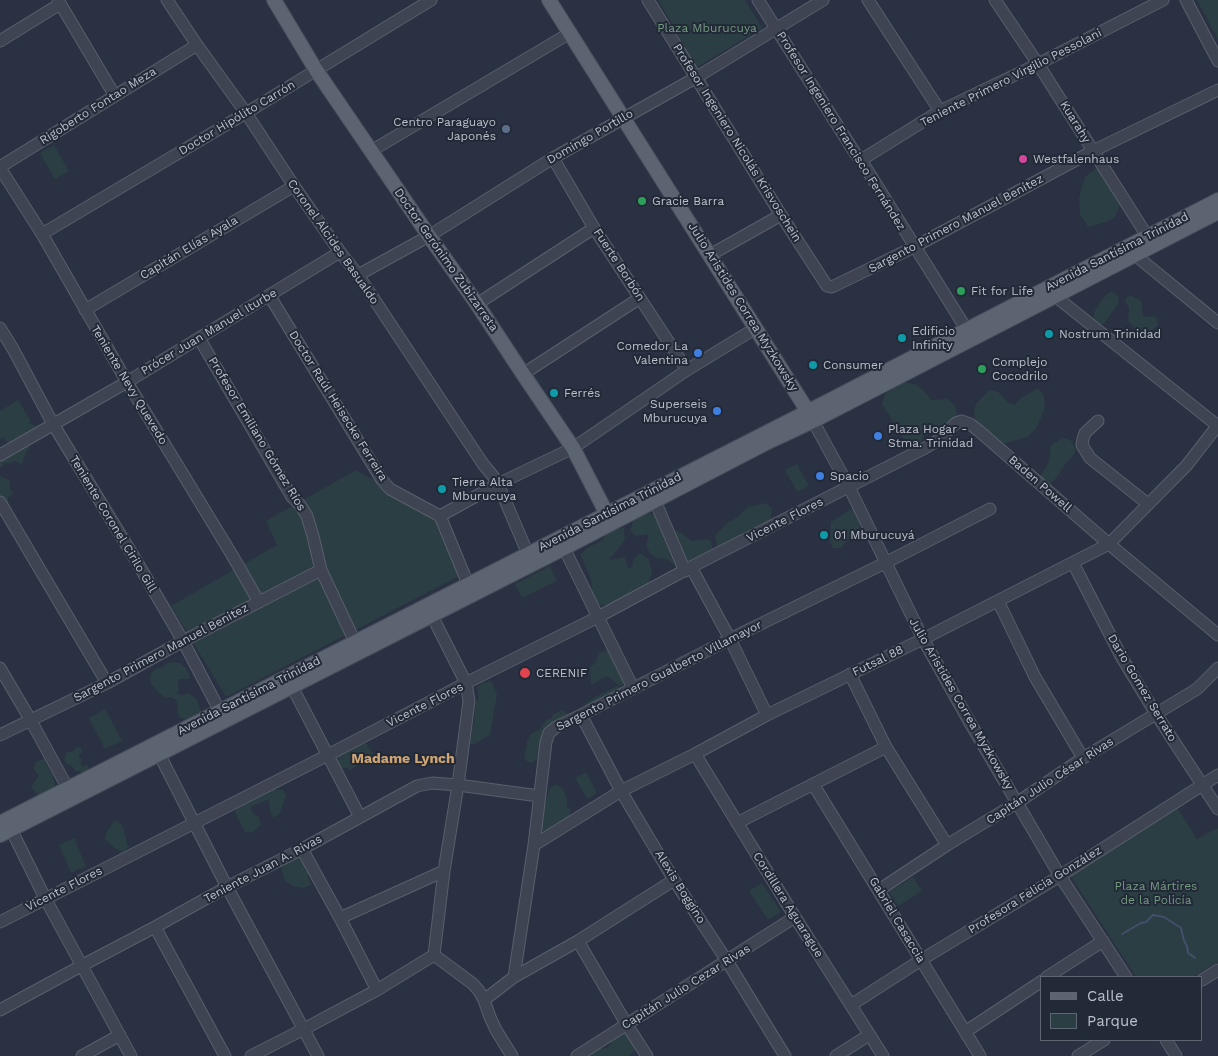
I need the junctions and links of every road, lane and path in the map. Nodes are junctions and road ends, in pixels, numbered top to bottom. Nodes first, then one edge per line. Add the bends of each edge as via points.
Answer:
1 (168, 0) edge
2 (274, 0) edge
3 (431, 0) edge
4 (550, 0) edge
5 (648, 0) edge
6 (758, 0) edge
7 (822, 0) edge
8 (868, 0) edge
9 (995, 0) edge
10 (1163, 0) edge
11 (1186, 0) edge
12 (59, 2) edge
13 (775, 28) junction
14 (570, 33) junction
15 (0, 41) edge
16 (197, 45) junction
17 (1218, 61) edge
18 (1038, 64) junction
19 (316, 70) junction
20 (697, 77) junction
21 (1218, 90) edge
22 (115, 96) junction
23 (940, 111) junction
24 (246, 113) junction
25 (623, 118) junction
26 (370, 151) junction
27 (1093, 151) junction
28 (553, 158) junction
29 (860, 160) junction
30 (0, 167) edge
31 (294, 186) junction
32 (1218, 209) edge
33 (781, 215) junction
34 (594, 228) junction
35 (42, 234) junction
36 (429, 236) junction
37 (1150, 241) junction
38 (914, 247) junction
39 (1130, 251) junction
40 (340, 252) junction
41 (710, 255) junction
42 (358, 275) junction
43 (827, 286) joint
44 (1052, 292) junction
45 (269, 295) junction
46 (640, 298) junction
47 (477, 304) junction
48 (85, 310) junction
49 (1218, 323) edge
50 (0, 328) edge
51 (756, 328) junction
52 (969, 334) junction
53 (199, 338) junction
54 (0, 340) edge
55 (14, 349) junction
56 (687, 370) junction
57 (523, 374) junction
58 (127, 382) junction
59 (811, 416) junction
60 (1098, 421) dead end
61 (53, 424) junction
62 (1218, 425) edge
63 (573, 448) junction
64 (0, 455) edge
65 (498, 484) junction
66 (849, 487) junction
67 (655, 501) junction
68 (0, 502) edge
69 (1148, 504) junction
70 (990, 508) dead end
71 (440, 516) junction
72 (609, 519) junction
73 (1109, 544) junction
74 (564, 548) junction
75 (528, 554) junction
76 (885, 563) junction
77 (1073, 563) junction
78 (688, 569) junction
79 (321, 570) junction
80 (468, 584) junction
81 (259, 602) junction
82 (998, 602) junction
83 (430, 610) junction
84 (598, 617) junction
85 (1218, 635) edge
86 (730, 639) junction
87 (923, 640) junction
88 (183, 641) junction
89 (355, 642) junction
90 (0, 668) edge
91 (1218, 668) edge
92 (850, 674) junction
93 (290, 681) junction
94 (106, 683) junction
95 (466, 683) junction
96 (634, 688) junction
97 (767, 714) junction
98 (1156, 714) junction
99 (222, 715) junction
100 (582, 715) junction
101 (30, 719) junction
102 (0, 734) edge
103 (886, 747) junction
104 (156, 749) junction
105 (695, 754) junction
106 (328, 755) junction
107 (1083, 758) junction
108 (1218, 774) edge
109 (813, 784) junction
110 (1203, 784) junction
111 (458, 785) junction
112 (621, 791) junction
113 (70, 793) junction
114 (539, 796) junction
115 (1018, 802) junction
116 (1218, 809) edge
117 (360, 817) junction
118 (194, 822) junction
119 (737, 823) junction
120 (4, 826) edge
121 (534, 845) junction
122 (947, 845) junction
123 (302, 849) junction
124 (444, 871) junction
125 (1060, 876) junction
126 (674, 880) junction
127 (227, 887) junction
128 (879, 890) junction
129 (45, 898) junction
130 (795, 917) junction
131 (340, 918) junction
132 (0, 922) edge
133 (155, 928) junction
134 (1103, 940) junction
135 (578, 941) junction
136 (434, 955) junction
137 (921, 960) junction
138 (727, 961) junction
139 (81, 966) junction
140 (1218, 970) edge
141 (1049, 976) edge
142 (1125, 976) edge
143 (514, 977) junction
144 (1203, 979) edge
145 (1040, 982) edge
146 (377, 990) junction
147 (484, 1000) junction
148 (851, 1005) junction
149 (0, 1010) edge
150 (627, 1025) junction
151 (304, 1030) junction
152 (965, 1032) junction
153 (120, 1035) junction
154 (870, 1035) junction
155 (1102, 1041) edge
156 (1167, 1041) edge
157 (82, 1056) edge
158 (131, 1056) edge
159 (225, 1056) edge
160 (251, 1056) edge
161 (318, 1056) edge
162 (512, 1056) edge
163 (578, 1056) edge
164 (647, 1056) edge
165 (785, 1056) edge
166 (836, 1056) edge
167 (883, 1056) edge
168 (980, 1056) edge
169 (1078, 1056) edge
170 (1176, 1056) edge

1 - 16 street, Coronel Alcides Basualdo
2 - 19 main road, Doctor Gerónimo Zubizarreta
3 - 19 street, Doctor Hipólito Carrón
4 - 14 main road, Julio Aristides Correa Myzkowsky
5 - 20 street, Profesor Ingeniero Nicolás Krisvoschein
6 - 13 street, Profesor Ingeniero Francisco Fernández
7 - 13 street, Domingo Portillo
8 - 23 street
9 - 18 street, Kuarahy
10 - 18 street, Teniente Primero Virgilio Pessolani
11 - 17 street
12 - 15 street
12 - 22 street
13 - 20 street, Domingo Portillo
13 - 29 street, Profesor Ingeniero Francisco Fernández
14 - 25 main road, Julio Aristides Correa Myzkowsky
14 - 26 street
16 - 22 street, Rigoberto Fontao Meza
16 - 24 street, Coronel Alcides Basualdo
18 - 23 street, Teniente Primero Virgilio Pessolani
18 - 27 street, Kuarahy
19 - 24 street, Doctor Hipólito Carrón
19 - 26 main road, Doctor Gerónimo Zubizarreta
20 - 25 street, Domingo Portillo
20 - 33 street, Profesor Ingeniero Nicolás Krisvoschein
21 - 27 street, Sargento Primero Manuel Benítez
22 - 30 street, Rigoberto Fontao Meza
23 - 29 street, Teniente Primero Virgilio Pessolani
24 - 31 street, Coronel Alcides Basualdo
24 - 35 street, Doctor Hipólito Carrón
25 - 28 street, Domingo Portillo
25 - 41 main road, Julio Aristides Correa Myzkowsky
26 - 36 main road, Doctor Gerónimo Zubizarreta
27 - 37 street, Kuarahy
27 - 38 street, Sargento Primero Manuel Benítez
28 - 34 street, Fuerte Borbón
28 - 36 street, Domingo Portillo
29 - 38 street, Profesor Ingeniero Francisco Fernández
30 - 35 street, Teniente Nevy Quevedo
31 - 40 street, Coronel Alcides Basualdo
31 - 48 street, Capitán Elías Ayala
32 - 37 main road, Avenida Santísima Trinidad
33 - 41 street
33 - 43 street, Profesor Ingeniero Nicolás Krisvoschein
34 - 46 street, Fuerte Borbón
34 - 47 street
35 - 48 street, Teniente Nevy Quevedo
36 - 42 street, Domingo Portillo
36 - 47 main road, Doctor Gerónimo Zubizarreta
37 - 39 main road, Avenida Santísima Trinidad
38 - 43 street, Sargento Primero Manuel Benítez via 834,286
38 - 52 street, Profesor Ingeniero Francisco Fernández
39 - 44 main road, Avenida Santísima Trinidad
39 - 49 street
40 - 42 street, Coronel Alcides Basualdo
40 - 45 street, Prócer Juan Manuel Iturbe
41 - 51 main road, Julio Aristides Correa Myzkowsky
42 - 65 street, Coronel Alcides Basualdo
44 - 52 main road, Avenida Santísima Trinidad
44 - 62 street
45 - 53 street, Prócer Juan Manuel Iturbe
45 - 71 street, Doctor Raúl Heisecke Ferreira via 382,480 390,489
46 - 56 street, Fuerte Borbón
46 - 57 street
47 - 57 main road, Doctor Gerónimo Zubizarreta
48 - 58 street, Teniente Nevy Quevedo
50 - 55 street, Teniente Coronel Cirilo Gill
51 - 56 street
51 - 59 main road, Julio Aristides Correa Myzkowsky
52 - 59 main road, Avenida Santísima Trinidad
53 - 58 street, Prócer Juan Manuel Iturbe
53 - 79 street, Profesor Emiliano Gómez Ríos via 306,516
54 - 55 street
55 - 61 street, Teniente Coronel Cirilo Gill
56 - 63 street
57 - 63 main road, Doctor Gerónimo Zubizarreta
58 - 61 street, Prócer Juan Manuel Iturbe
58 - 81 street, Teniente Nevy Quevedo
59 - 66 street, Julio Aristides Correa Myzkowsky
59 - 67 main road, Avenida Santísima Trinidad
59 - 72 main road, Avenida Santísima Trinidad
60 - 69 street via 1083,439 1085,450 1090,458
61 - 64 street, Prócer Juan Manuel Iturbe
61 - 88 street, Teniente Coronel Cirilo Gill
62 - 69 street, Futsal 88 via 1187,465
63 - 65 street
63 - 72 main road, Doctor Gerónimo Zubizarreta
65 - 71 street
65 - 75 street, Coronel Alcides Basualdo
66 - 73 street, Baden Powell via 937,441 962,421 979,431
66 - 76 street, Julio Aristides Correa Myzkowsky
66 - 78 street, Vicente Flores
67 - 72 main road, Avenida Santísima Trinidad
67 - 78 street
68 - 94 street
69 - 73 street, Futsal 88
70 - 76 street, Sargento Primero Gualberto Villamayor
71 - 80 street
72 - 74 main road, Avenida Santísima Trinidad
72 - 75 main road, Avenida Santísima Trinidad
73 - 77 street, Futsal 88
73 - 85 street, Baden Powell
74 - 83 main road, Avenida Santísima Trinidad
74 - 84 street
75 - 80 main road, Avenida Santísima Trinidad
76 - 86 street, Sargento Primero Gualberto Villamayor
76 - 87 street, Julio Aristides Correa Myzkowsky
77 - 82 street, Futsal 88
77 - 98 street, Dario Gomez Serrato via 1122,658
78 - 84 street, Vicente Flores
78 - 86 street
79 - 81 street, Sargento Primero Manuel Benitez
79 - 89 street, Profesor Emiliano Gómez Ríos
80 - 83 main road, Avenida Santísima Trinidad
81 - 88 street, Sargento Primero Manuel Benitez
82 - 87 street, Futsal 88
82 - 107 street via 1035,677
83 - 89 main road, Avenida Santísima Trinidad
83 - 93 main road, Avenida Santísima Trinidad
83 - 95 street
84 - 95 street, Vicente Flores
84 - 96 street
86 - 96 street, Sargento Primero Gualberto Villamayor
86 - 97 street
87 - 92 street, Futsal 88
87 - 115 street, Julio Aristides Correa Myzkowsky
88 - 94 street, Sargento Primero Manuel Benitez
88 - 99 street, Teniente Coronel Cirilo Gill
89 - 93 main road, Avenida Santísima Trinidad
90 - 101 street
91 - 98 street, Capitán Julio César Rivas via 1197,689
92 - 97 street, Futsal 88
92 - 103 street
93 - 99 main road, Avenida Santísima Trinidad
93 - 106 street
94 - 101 street, Sargento Primero Manuel Benitez
95 - 106 street, Vicente Flores
95 - 111 street via 469,702
96 - 100 street, Sargento Primero Gualberto Villamayor
97 - 105 street, Futsal 88
98 - 107 street, Capitán Julio César Rivas
98 - 110 street, Dario Gomez Serrato
99 - 104 main road, Avenida Santísima Trinidad
100 - 112 street, Alexis Boggino
100 - 114 street, Sargento Primero Gualberto Villamayor via 549,733
101 - 102 street, Sargento Primero Manuel Benitez
101 - 113 street
103 - 109 street
103 - 122 street
104 - 113 main road, Avenida Santísima Trinidad
104 - 118 street
105 - 112 street, Futsal 88
105 - 119 street, Cordillera Aguarague
106 - 117 street
106 - 118 street, Vicente Flores
107 - 115 street, Capitán Julio César Rivas
108 - 110 street, Profesora Felicia González
109 - 119 street
109 - 128 street, Gabriel Casaccia
110 - 116 street, Dario Gomez Serrato
110 - 125 street, Profesora Felicia González
111 - 114 street, Teniente Juan A. Rivas
111 - 117 street, Teniente Juan A. Rivas via 432,783 417,786
111 - 124 street
112 - 121 street, Futsal 88
112 - 126 street, Alexis Boggino
113 - 120 main road, Avenida Santísima Trinidad
114 - 121 street, Sargento Primero Gualberto Villamayor
115 - 122 street, Capitán Julio César Rivas
115 - 125 street, Julio Aristides Correa Myzkowsky
117 - 123 street, Teniente Juan A. Rivas
118 - 127 street
118 - 129 street, Vicente Flores
119 - 130 street, Cordillera Aguarague
120 - 129 street
121 - 143 street, Sargento Primero Gualberto Villamayor
122 - 128 street, Capitán Julio César Rivas
123 - 127 street, Teniente Juan A. Rivas
123 - 131 street
124 - 131 street
124 - 136 street
125 - 134 street, Julio Aristides Correa Myzkowsky
125 - 137 street, Profesora Felicia González
126 - 135 street
126 - 138 street, Alexis Boggino
127 - 133 street, Teniente Juan A. Rivas
127 - 151 street
128 - 137 street, Gabriel Casaccia
129 - 132 street, Vicente Flores
129 - 139 street
130 - 138 street, Capitán Julio Cezar Rivas
130 - 148 street, Cordillera Aguarague
131 - 146 street
133 - 139 street, Teniente Juan A. Rivas
133 - 159 street
134 - 141 street
134 - 142 street, Julio Aristides Correa Myzkowsky
135 - 143 street
135 - 150 street
136 - 146 street
136 - 147 street via 473,984
137 - 148 street, Profesora Felicia González
137 - 152 street, Gabriel Casaccia
138 - 150 street, Capitán Julio Cezar Rivas
138 - 165 street, Alexis Boggino
139 - 149 street, Teniente Juan A. Rivas
139 - 153 street
140 - 144 street
143 - 147 street
145 - 152 street
146 - 151 street
147 - 162 street via 496,1030
148 - 154 street, Cordillera Aguarague
150 - 163 street, Capitán Julio Cezar Rivas
150 - 164 street
151 - 160 street
151 - 161 street
152 - 168 street, Gabriel Casaccia
153 - 157 street
153 - 158 street
154 - 166 street
154 - 167 street, Cordillera Aguarague
155 - 169 street
156 - 170 street

